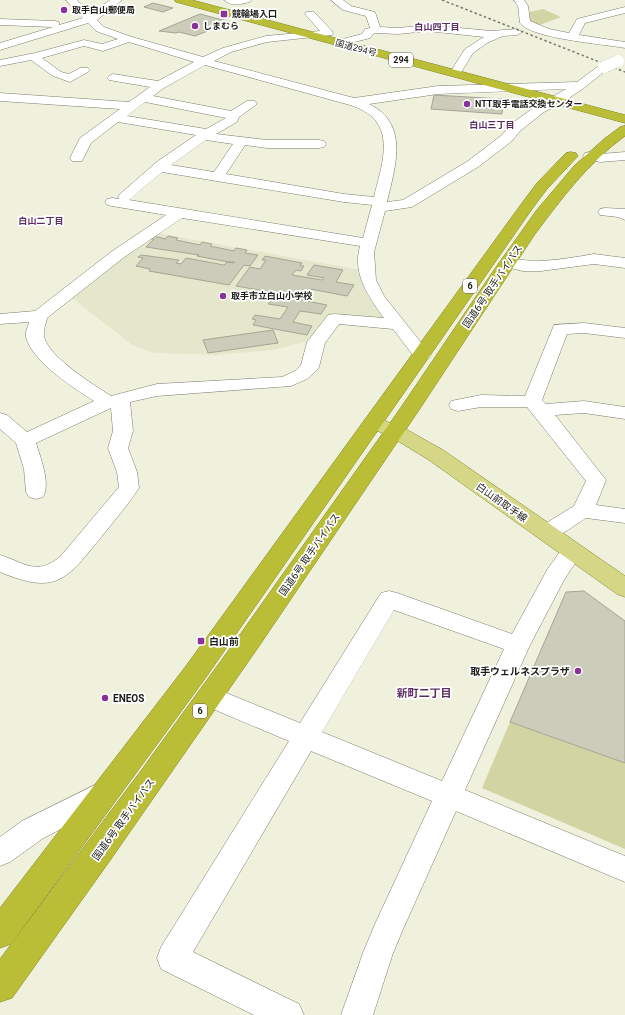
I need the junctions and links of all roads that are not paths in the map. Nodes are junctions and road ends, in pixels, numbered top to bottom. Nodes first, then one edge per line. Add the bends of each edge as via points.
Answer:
1 (71, 0) edge
2 (117, 0) edge
3 (180, 0) edge
4 (229, 0) edge
5 (246, 0) edge
6 (338, 0) edge
7 (519, 0) edge
8 (621, 0) edge
9 (197, 2) edge
10 (625, 10) edge
11 (310, 14) dead end
12 (607, 14) junction
13 (91, 19) junction
14 (0, 22) edge
15 (72, 26) junction
16 (60, 29) junction
17 (376, 30) junction
18 (517, 32) dead end
19 (500, 33) junction
20 (307, 34) junction
21 (573, 36) junction
22 (128, 39) junction
23 (339, 43) junction
24 (625, 45) edge
25 (0, 47) edge
26 (34, 57) junction
27 (621, 60) edge
28 (206, 62) junction
29 (0, 63) edge
30 (84, 70) dead end
31 (455, 74) junction
32 (113, 78) dead end
33 (160, 85) junction
34 (580, 86) junction
35 (507, 88) junction
36 (0, 97) edge
37 (143, 98) junction
38 (556, 101) junction
39 (354, 102) junction
40 (251, 104) dead end
41 (132, 106) junction
42 (233, 115) junction
43 (117, 118) junction
44 (624, 121) edge
45 (205, 135) junction
46 (241, 141) junction
47 (319, 144) dead end
48 (590, 156) junction
49 (625, 156) edge
50 (77, 158) dead end
51 (160, 167) junction
52 (218, 176) junction
53 (379, 205) junction
54 (605, 212) dead end
55 (176, 216) junction
56 (625, 216) edge
57 (367, 247) junction
58 (507, 263) junction
59 (625, 263) edge
60 (39, 316) junction
61 (0, 319) edge
62 (398, 324) junction
63 (625, 333) edge
64 (422, 355) junction
65 (114, 401) junction
66 (458, 405) dead end
67 (536, 406) junction
68 (625, 413) edge
69 (0, 419) edge
70 (384, 427) junction
71 (25, 440) junction
72 (36, 492) dead end
73 (583, 510) junction
74 (625, 516) edge
75 (546, 533) junction
76 (572, 551) junction
77 (0, 563) edge
78 (625, 588) edge
79 (518, 645) junction
80 (210, 697) junction
81 (306, 737) junction
82 (108, 790) junction
83 (450, 796) junction
84 (0, 853) edge
85 (625, 869) edge
86 (0, 933) edge
87 (0, 986) edge
88 (288, 1015) edge
89 (357, 1015) edge

1 - 13 street
2 - 13 street
3 - 9 highway, 国道294号 / 294
4 - 5 street
6 - 17 street via 347,8 371,14
7 - 21 street via 523,6 525,23 546,32
8 - 12 street via 596,8
9 - 20 highway, 国道294号 / 294
10 - 12 street
11 - 20 street via 328,33
12 - 21 street via 581,21
13 - 15 street
13 - 22 street via 100,29
14 - 15 street
15 - 16 street
16 - 25 street
16 - 29 street via 54,35 4,56
17 - 19 street via 439,28
17 - 23 street via 369,31 360,39
18 - 19 street
19 - 31 street via 469,51
20 - 23 highway, 国道294号 / 294
20 - 28 street via 266,39 227,50
21 - 24 street
22 - 26 street via 103,48 84,43
22 - 28 street
23 - 31 highway, 国道294号 / 294
26 - 29 street
26 - 30 street via 56,74 70,78
27 - 34 street, bridge via 604,68
28 - 33 street
28 - 39 street
31 - 35 highway, 国道294号 / 294
32 - 33 street
33 - 37 street
34 - 35 street
34 - 38 street
35 - 38 highway, 国道294号 / 294
35 - 39 street via 427,91
36 - 41 street
37 - 41 street
37 - 42 street
38 - 44 highway, 国道294号 / 294
38 - 53 street via 540,109 473,164 407,204
39 - 53 street via 380,117 388,136 390,156
40 - 42 street
41 - 43 street
42 - 45 street via 234,119
43 - 45 street via 170,126
43 - 50 street via 85,141
44 - 48 highway, 国道6号 取手バイパス / 6
44 - 64 highway, 国道6号 取手バイパス / 6 via 605,129 574,154 542,186
45 - 46 street
45 - 51 street
46 - 47 street via 289,145
46 - 52 street
48 - 49 street
48 - 58 highway, 国道6号 取手バイパス / 6 via 559,190
51 - 52 street
51 - 55 street via 119,200
52 - 53 street
53 - 57 street
54 - 56 street via 622,213
55 - 57 street
55 - 60 street via 117,255
57 - 62 street via 368,280 377,298
58 - 59 street via 541,266 594,259
58 - 70 highway, 国道6号 取手バイパス / 6
60 - 61 street
60 - 65 street via 34,336 37,346 65,373
62 - 64 street
62 - 65 street via 334,319 316,342 310,368 285,382 158,390
63 - 67 street via 584,328 560,329
64 - 70 highway, 国道6号 取手バイパス / 6
65 - 71 street
65 - 77 street via 124,431 118,448 129,479 129,488 59,571 33,576
66 - 67 street via 481,401
67 - 68 street via 584,407
67 - 73 street via 596,480
69 - 71 street
70 - 75 main road, 白山前取手線 via 436,455
70 - 80 highway, 国道6号 取手バイパス / 6
70 - 82 highway, 国道6号 取手バイパス / 6
71 - 72 street via 34,469
73 - 74 street
73 - 75 street
75 - 76 main road, 白山前取手線
76 - 78 main road, 白山前取手線
76 - 79 street via 555,576
79 - 81 street via 389,599
79 - 83 street
80 - 81 street
80 - 87 highway, 国道6号 取手バイパス / 6
81 - 83 street
81 - 88 street via 172,958
82 - 84 street via 32,830
82 - 86 highway, 国道6号 取手バイパス / 6
83 - 85 street
83 - 89 street via 390,924

